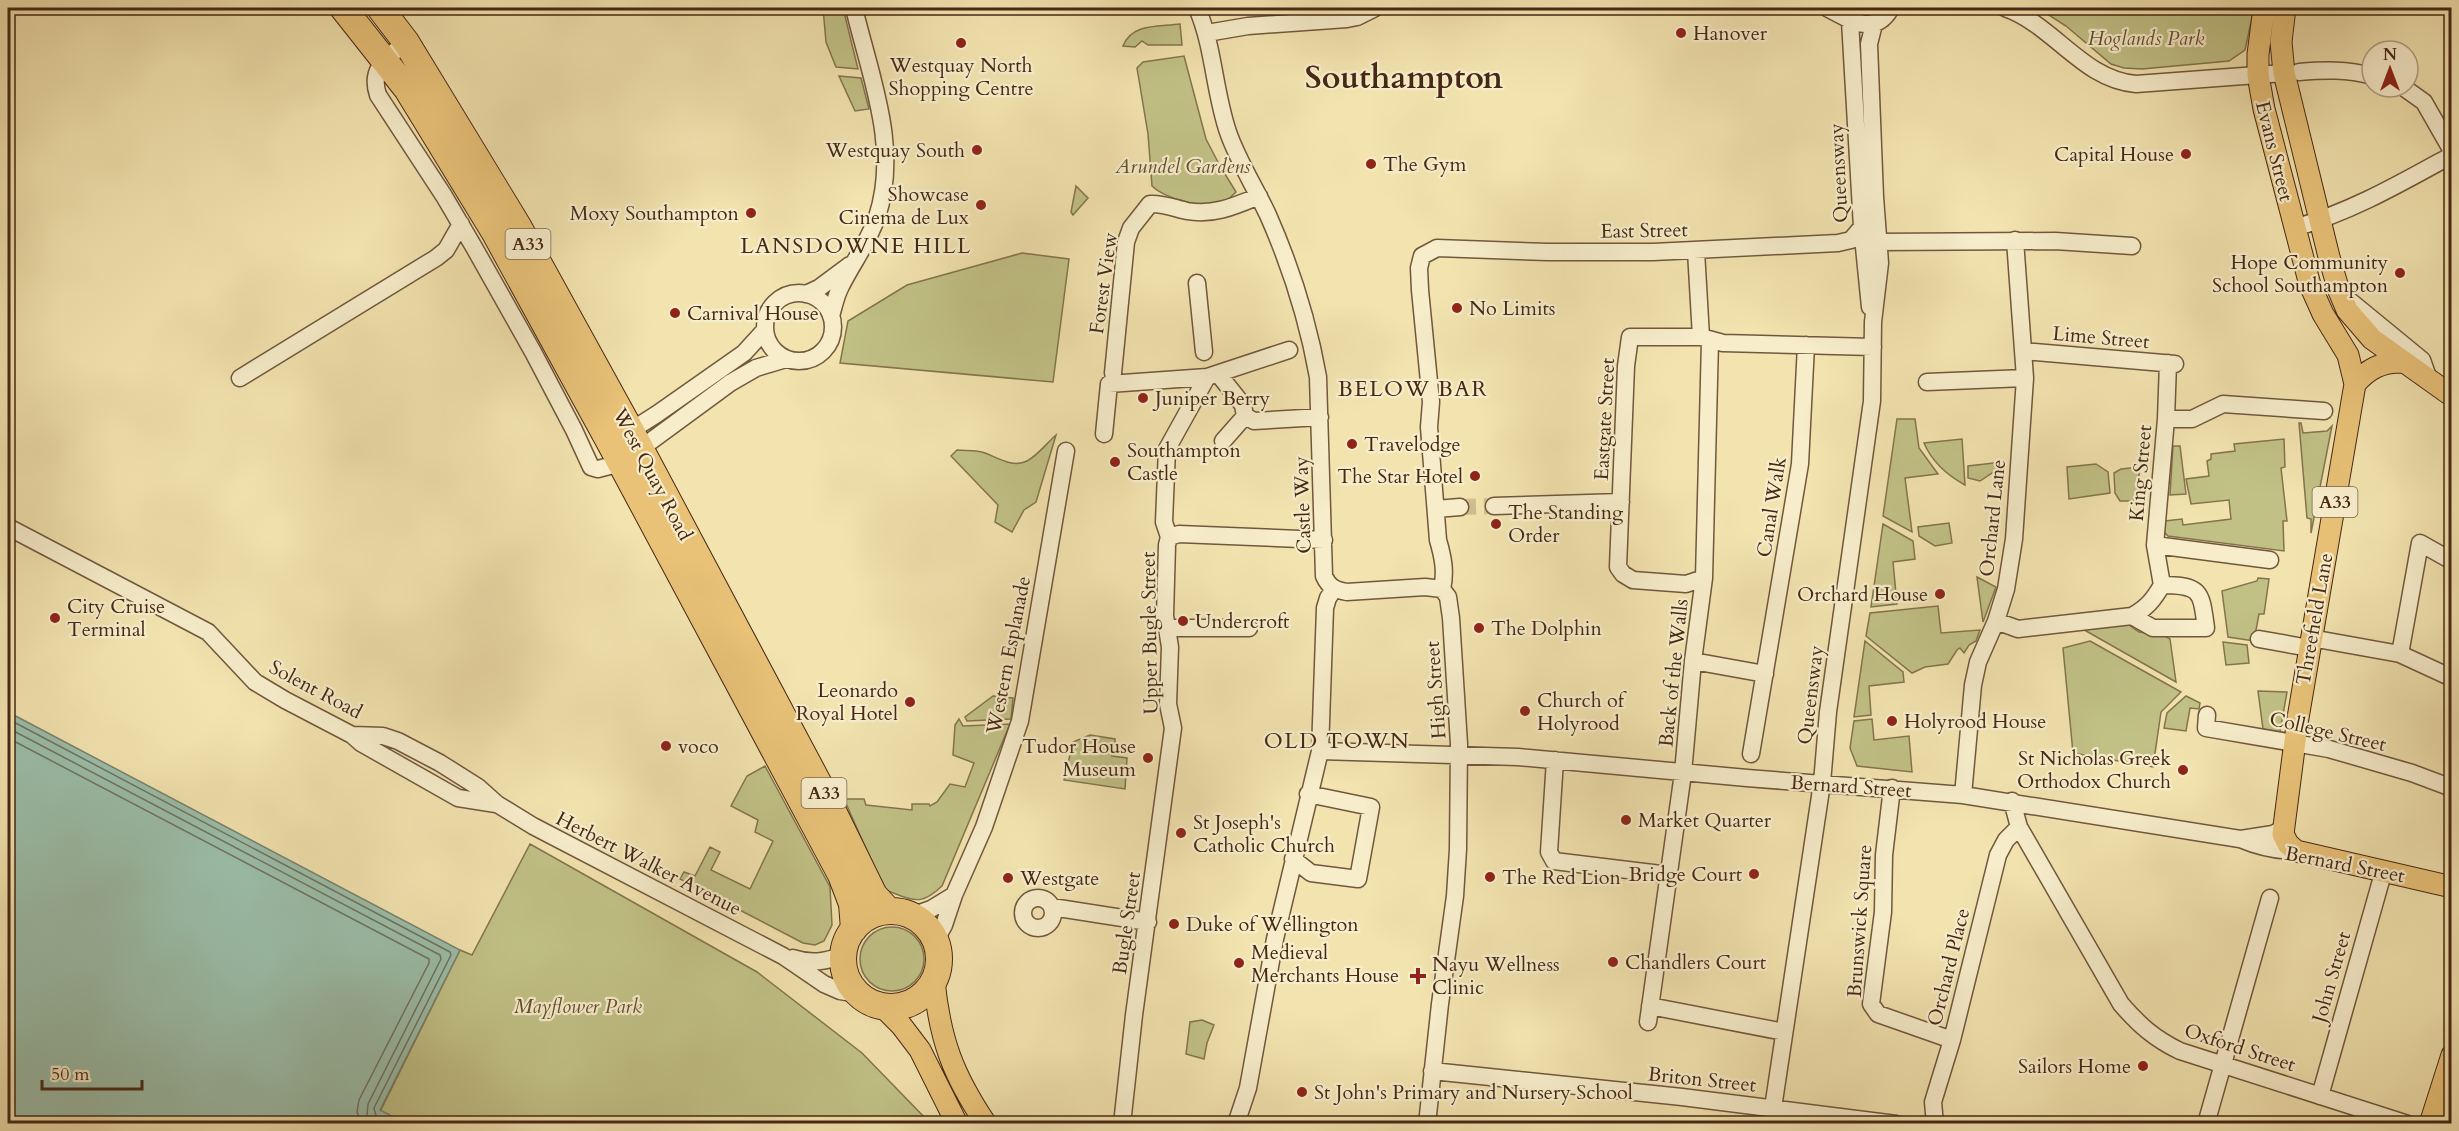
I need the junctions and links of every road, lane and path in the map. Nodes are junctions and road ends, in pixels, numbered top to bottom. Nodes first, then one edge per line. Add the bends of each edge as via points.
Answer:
1 (343, 8) edge
2 (380, 8) edge
3 (854, 8) edge
4 (1197, 8) edge
5 (1374, 8) edge
6 (1827, 8) edge
7 (2005, 8) edge
8 (2264, 8) edge
9 (2285, 8) edge
10 (1893, 9) edge
11 (1850, 21) junction
12 (1874, 24) junction
13 (1207, 33) junction
14 (406, 42) junction
15 (386, 60) junction
16 (2291, 72) junction
17 (2360, 74) edge
18 (2258, 75) junction
19 (2420, 99) edge
20 (2451, 153) edge
21 (1259, 196) junction
22 (2320, 220) junction
23 (460, 224) junction
24 (1862, 227) junction
25 (2295, 228) junction
26 (2014, 240) junction
27 (1880, 242) junction
28 (2132, 246) dead end
29 (475, 249) junction
30 (1696, 251) junction
31 (1422, 256) joint
32 (436, 258) junction
33 (853, 263) junction
34 (1197, 283) dead end
35 (2338, 291) junction
36 (806, 294) junction
37 (831, 316) junction
38 (1873, 322) junction
39 (765, 330) junction
40 (1705, 339) junction
41 (1806, 345) junction
42 (1873, 347) junction
43 (1289, 350) dead end
44 (2024, 351) junction
45 (1204, 352) dead end
46 (786, 359) junction
47 (2401, 362) junction
48 (2172, 363) joint
49 (1210, 374) junction
50 (2428, 377) junction
51 (240, 378) dead end
52 (1111, 378) junction
53 (2025, 378) junction
54 (1927, 382) dead end
55 (2355, 384) junction
56 (2451, 396) edge
57 (2324, 411) dead end
58 (1245, 416) junction
59 (1320, 417) junction
60 (2166, 419) junction
61 (1104, 434) dead end
62 (1223, 441) dead end
63 (626, 447) junction
64 (1066, 451) dead end
65 (1621, 502) junction
66 (1494, 506) tunnel mouth
67 (1460, 507) tunnel mouth
68 (1436, 509) junction
69 (8, 527) edge
70 (1170, 537) junction
71 (1324, 540) junction
72 (2155, 545) junction
73 (2270, 560) dead end
74 (2451, 561) edge
75 (1704, 578) junction
76 (2162, 585) junction
77 (1334, 589) junction
78 (1443, 589) junction
79 (2132, 616) junction
80 (1996, 621) junction
81 (1168, 628) junction
82 (1249, 628) dead end
83 (2259, 639) dead end
84 (2310, 643) junction
85 (2400, 654) junction
86 (1693, 661) junction
87 (1765, 674) junction
88 (2451, 678) edge
89 (2207, 715) dead end
90 (1173, 728) joint
91 (352, 735) junction
92 (2295, 743) junction
93 (1320, 751) junction
94 (1751, 754) dead end
95 (1460, 755) junction
96 (430, 758) joint
97 (1555, 760) junction
98 (1683, 773) junction
99 (1822, 783) junction
100 (1892, 788) junction
101 (2451, 788) edge
102 (1308, 794) junction
103 (1963, 795) junction
104 (2012, 801) junction
105 (497, 804) junction
106 (2019, 827) junction
107 (2284, 828) junction
108 (2240, 839) junction
109 (2296, 851) junction
110 (1293, 859) junction
111 (2384, 870) junction
112 (1669, 875) junction
113 (2451, 887) edge
114 (954, 895) junction
115 (2270, 898) dead end
116 (1052, 907) dead end
117 (900, 914) junction
118 (1148, 922) junction
119 (854, 929) junction
120 (935, 941) junction
121 (843, 955) junction
122 (783, 956) junction
123 (934, 981) junction
124 (858, 994) junction
125 (883, 1007) junction
126 (1784, 1032) junction
127 (1952, 1040) junction
128 (2451, 1055) edge
129 (2223, 1065) junction
130 (1432, 1071) junction
131 (2320, 1096) junction
132 (1773, 1108) junction
133 (957, 1124) edge
134 (986, 1124) edge
135 (1122, 1124) edge
136 (1236, 1124) edge
137 (1427, 1124) edge
138 (1896, 1124) edge
139 (1935, 1124) edge
140 (2206, 1124) edge
141 (2408, 1124) edge
142 (2430, 1124) edge

1 - 15 highway, West Quay Road / A33
2 - 14 highway, West Quay Road / A33
3 - 33 street via 882,116 885,163 877,217
4 - 13 street, Castle Way
5 - 13 street via 1347,19
6 - 11 street
7 - 18 street via 2045,30 2112,81 2136,84
8 - 18 main road, A33
9 - 16 main road, Evans Street via 2281,42
10 - 12 street
11 - 12 street
11 - 24 street, Queensway
12 - 27 street, Queensway via 1869,44
13 - 21 street, Castle Way via 1216,92 1228,134
14 - 15 street, West Quay Road
14 - 63 highway, West Quay Road / A33 via 518,226
15 - 23 street, West Quay Road via 376,72 378,95
15 - 63 highway, West Quay Road / A33
16 - 17 street via 2339,70
16 - 18 street
16 - 22 main road, Evans Street
18 - 25 main road, Evans Street / A33
19 - 20 street
20 - 22 street via 2381,194
21 - 52 street, Forest View via 1222,212 1190,212 1150,204 1131,228 1126,242
21 - 59 street, Castle Way via 1295,283 1312,344
22 - 25 street
22 - 35 main road, Evans Street
23 - 29 street, West Quay Road
23 - 32 street via 446,250
24 - 30 street, East Street via 1851,240 1838,243
24 - 38 street, Queensway
25 - 55 main road, A33 via 2316,300 2345,350
26 - 27 street
26 - 28 street
26 - 44 street, Orchard Lane
27 - 38 street, Queensway
29 - 32 street via 460,249
29 - 63 street, West Quay Road via 591,467 598,469
30 - 31 street, East Street via 1437,248
30 - 40 street, Back of the Walls
31 - 68 street, High Street via 1420,290
32 - 51 street
33 - 36 street
33 - 37 street
34 - 45 street
35 - 47 main road, Evans Street via 2356,324
35 - 50 street via 2422,360
36 - 37 street via 821,302
36 - 39 street via 780,298 767,314
37 - 46 street via 833,328 825,349 809,359
38 - 42 street, Queensway
39 - 46 street via 772,348
39 - 63 street via 744,354
40 - 41 street
40 - 65 street, Eastgate Street via 1630,337
40 - 75 street, Back of the Walls
41 - 42 street
41 - 87 street, Canal Walk via 1800,464
42 - 99 street, Queensway via 1870,417 1828,712
43 - 49 street
44 - 48 street, Lime Street
44 - 53 street, Orchard Lane
46 - 63 street via 756,369
47 - 50 main road, Evans Street
47 - 55 main road via 2370,369
48 - 60 street, King Street
49 - 52 street
49 - 58 street via 1243,405
49 - 70 street, Upper Bugle Street via 1167,449 1164,522
50 - 56 main road, Evans Street
52 - 61 street, Forest View
53 - 54 street
53 - 80 street, Orchard Lane via 2014,539
55 - 84 main road, Threefield Lane / A33
57 - 60 street via 2306,401 2223,404 2192,419
58 - 59 street via 1254,421
58 - 62 street
59 - 71 street, Castle Way
60 - 72 street, King Street
63 - 117 highway, West Quay Road / A33 via 829,803 874,895
63 - 119 highway, West Quay Road / A33 via 841,875 852,904
64 - 114 street, Western Esplanade via 1020,721 984,827
65 - 66 street, Eastgate Street
65 - 75 street, Eastgate Street via 1618,567 1623,574 1633,580 1686,584
67 - 68 street
68 - 78 street, High Street
69 - 91 street, Solent Road via 208,632 255,682
70 - 71 street via 1179,534
70 - 81 street, Upper Bugle Street via 1166,557
71 - 77 street, Castle Way via 1324,576
72 - 73 street
72 - 76 street, King Street
74 - 85 street via 2420,543
75 - 86 street, Back of the Walls
76 - 79 street via 2153,600
76 - 79 street via 2193,589 2202,599 2206,628 2153,628
77 - 78 street
77 - 93 street via 1325,608
78 - 95 street, High Street via 1450,607
79 - 80 street via 2018,629
80 - 103 street, Orchard Lane via 1978,662 1973,685
81 - 82 street
81 - 90 street, Upper Bugle Street via 1168,704
83 - 84 street
84 - 85 street
84 - 92 main road, Threefield Lane / A33
85 - 88 street
86 - 87 street
86 - 98 street, Back of the Walls
87 - 94 street, Canal Walk
89 - 92 street, College Street via 2206,728
90 - 118 street, Bugle Street
91 - 96 street, Solent Road via 383,736
91 - 105 street, Herbert Walker Avenue via 458,798
92 - 101 street, College Street via 2329,749
92 - 107 main road, Threefield Lane / A33
93 - 95 street, Bernard Street
93 - 102 street
95 - 97 street, Bernard Street
95 - 130 street, High Street via 1455,897
96 - 105 street, Herbert Walker Avenue
97 - 98 street, Bernard Street
97 - 112 street via 1549,852 1554,861
98 - 99 street, Bernard Street
98 - 112 street, Back of the Walls
99 - 100 street, Bernard Street
99 - 126 street, Queensway
100 - 103 street, Bernard Street
100 - 127 street, Brunswick Square via 1871,1004 1878,1014
102 - 110 street
102 - 110 street via 1371,807 1358,879 1311,873
103 - 104 street, Bernard Street
104 - 106 street, Oxford Street
104 - 108 street, Bernard Street
105 - 122 street, Herbert Walker Avenue
106 - 127 street, Orchard Place via 1998,855
106 - 129 street, Oxford Street via 2121,1004 2138,1024 2180,1052
107 - 108 street, Bernard Street via 2273,834
107 - 109 main road via 2285,838
108 - 109 street, Bernard Street via 2269,849
109 - 111 main road, Bernard Street
110 - 136 street via 1248,1088
111 - 113 main road, Bernard Street
111 - 131 street, John Street
112 - 126 street, Back of the Walls via 1649,1014
114 - 117 street via 931,909
114 - 120 street, Western Esplanade
115 - 129 street
116 - 118 street
117 - 119 highway via 870,917
117 - 120 highway via 921,922
118 - 135 street, Bugle Street
119 - 121 highway
120 - 123 highway via 938,961
121 - 122 street, Herbert Walker Avenue via 824,962
121 - 124 highway via 849,983
122 - 124 street, Herbert Walker Avenue via 824,984
123 - 125 highway via 912,1002
123 - 134 main road via 943,1041 964,1091
124 - 125 highway
125 - 133 main road via 920,1050
126 - 132 street, Queensway
127 - 139 street, Orchard Place via 1933,1102
128 - 142 main road
129 - 131 street, Oxford Street
129 - 140 street
130 - 132 street, Briton Street
130 - 137 street, High Street
131 - 141 street, Oxford Street
132 - 138 street, Briton Street

